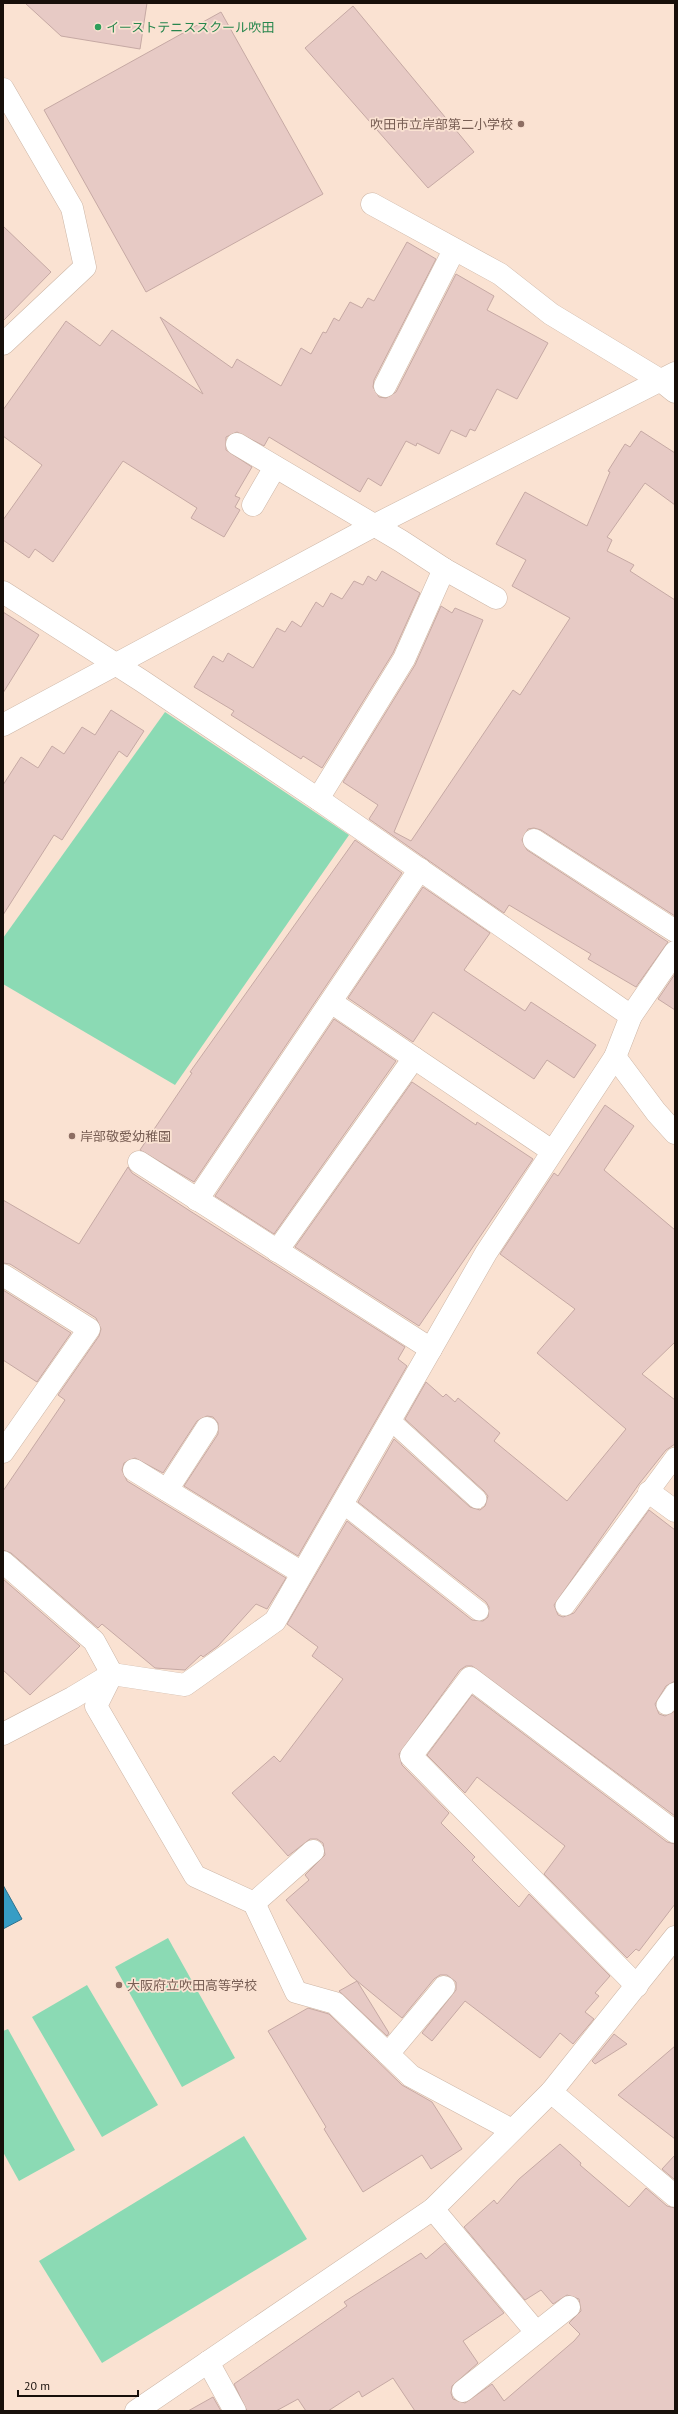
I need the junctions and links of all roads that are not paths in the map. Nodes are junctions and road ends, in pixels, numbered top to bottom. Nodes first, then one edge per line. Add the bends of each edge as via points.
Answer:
1 (3, 89) edge
2 (372, 204) dead end
3 (454, 250) junction
4 (3, 344) edge
5 (670, 382) edge
6 (385, 386) dead end
7 (237, 444) dead end
8 (275, 467) junction
9 (253, 505) dead end
10 (375, 525) junction
11 (444, 570) junction
12 (3, 592) edge
13 (496, 598) dead end
14 (115, 664) junction
15 (3, 725) edge
16 (318, 799) junction
17 (534, 840) dead end
18 (420, 869) junction
19 (675, 931) edge
20 (675, 952) edge
21 (331, 1002) junction
22 (631, 1016) junction
23 (615, 1057) junction
24 (414, 1058) junction
25 (675, 1133) edge
26 (552, 1151) junction
27 (139, 1162) dead end
28 (197, 1200) junction
29 (277, 1251) junction
30 (3, 1275) edge
31 (431, 1349) junction
32 (390, 1420) junction
33 (207, 1428) dead end
34 (3, 1452) edge
35 (675, 1457) edge
36 (134, 1470) dead end
37 (167, 1490) junction
38 (649, 1492) junction
39 (477, 1500) dead end
40 (342, 1503) junction
41 (675, 1512) edge
42 (3, 1562) edge
43 (302, 1573) junction
44 (564, 1606) dead end
45 (479, 1611) dead end
46 (112, 1674) junction
47 (3, 1734) edge
48 (675, 1832) edge
49 (312, 1851) dead end
50 (254, 1903) junction
51 (675, 1937) edge
52 (637, 1986) junction
53 (444, 1987) dead end
54 (388, 2054) junction
55 (551, 2092) junction
56 (512, 2130) junction
57 (675, 2196) edge
58 (433, 2209) junction
59 (569, 2307) dead end
60 (536, 2332) junction
61 (208, 2362) junction
62 (462, 2392) dead end
63 (136, 2411) edge
64 (235, 2411) edge

1 - 4 street via 72,208 85,267
2 - 3 street
3 - 5 street via 500,274 552,314
3 - 6 street
5 - 10 street
7 - 8 street
8 - 9 street
8 - 10 street
10 - 11 street
10 - 14 street
11 - 13 street
11 - 16 street via 404,659
12 - 14 street
14 - 15 street
14 - 16 street
16 - 18 street
17 - 19 street
18 - 21 street
18 - 22 street
20 - 22 street
21 - 24 street
21 - 28 street
22 - 23 street
23 - 25 street
23 - 26 street
24 - 26 street
24 - 29 street
26 - 31 street via 486,1253
27 - 28 street
28 - 29 street
29 - 31 street
30 - 34 street via 89,1329
31 - 32 street
32 - 39 lane
32 - 40 street
33 - 37 street
35 - 38 lane
36 - 37 street
37 - 43 street
38 - 41 street
38 - 44 lane
40 - 43 street
40 - 45 lane
42 - 46 street via 94,1641
43 - 46 street via 275,1621 185,1685
46 - 47 street
46 - 50 street via 96,1706 195,1876
48 - 52 street via 470,1678 411,1756
49 - 50 street
50 - 54 street via 296,1992 335,2004
51 - 52 street
52 - 55 street
53 - 54 street
54 - 56 street via 411,2076
55 - 56 street
55 - 57 street
56 - 58 street
58 - 60 street
58 - 61 street
59 - 60 street
60 - 62 street
61 - 63 street
61 - 64 street

